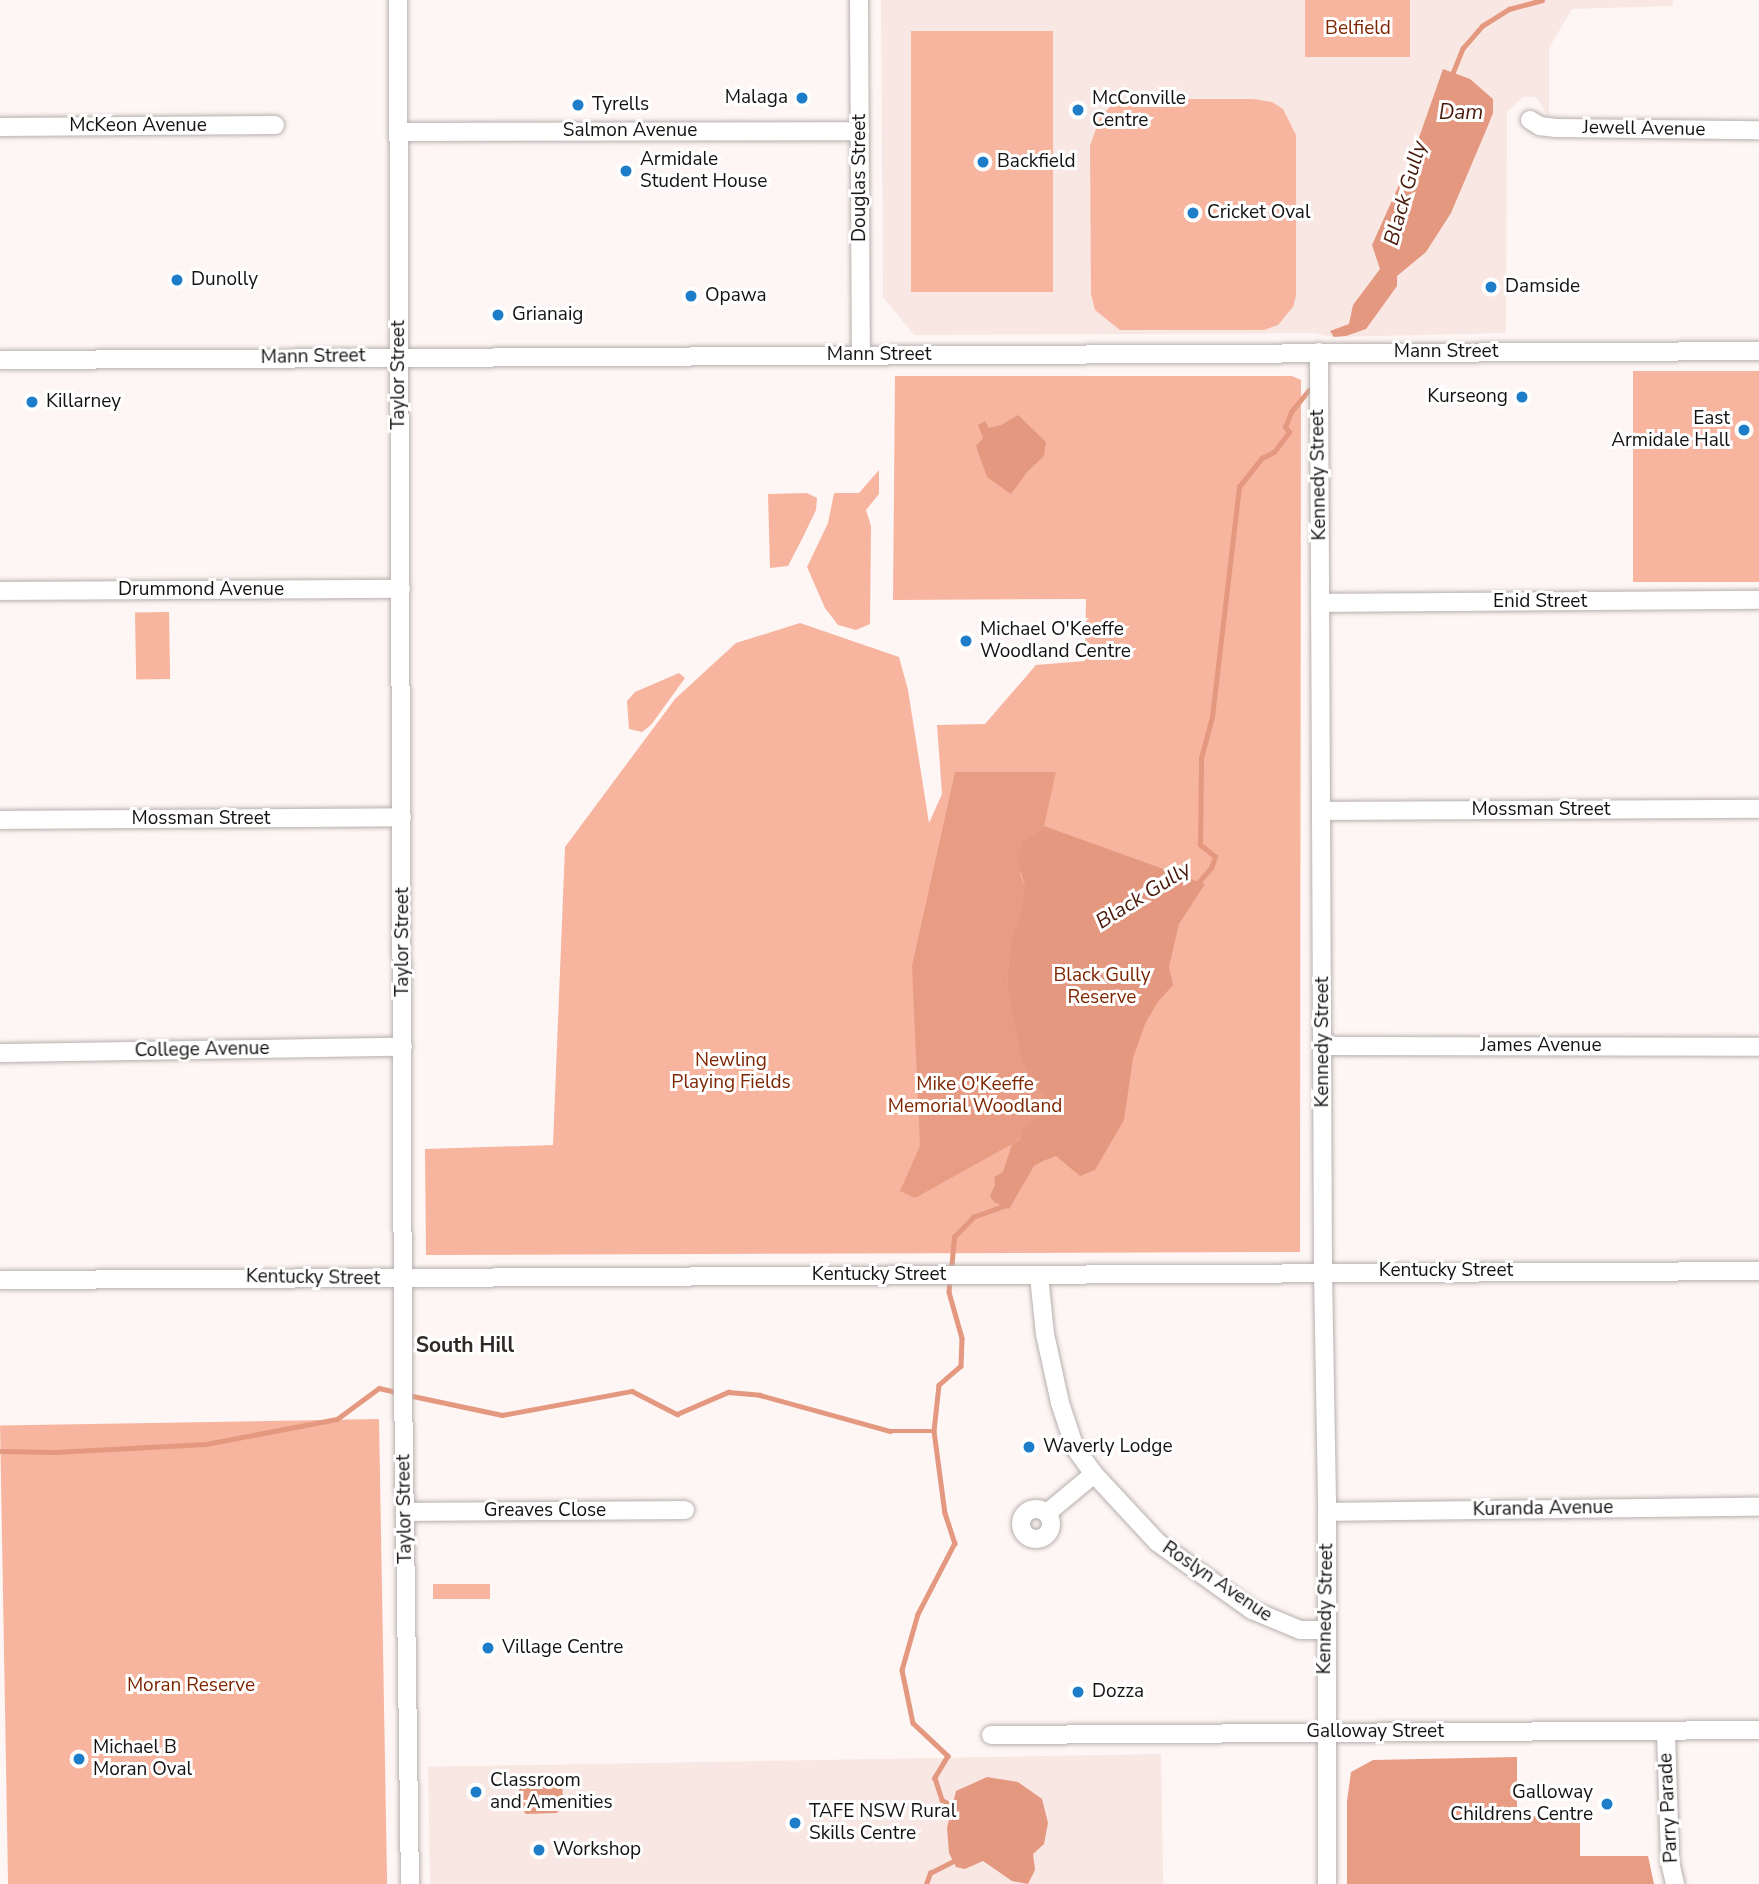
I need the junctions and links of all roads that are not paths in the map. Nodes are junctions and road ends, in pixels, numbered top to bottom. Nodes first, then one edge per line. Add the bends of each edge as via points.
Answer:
1 (398, 0) edge
2 (859, 0) edge
3 (1530, 120) dead end
4 (275, 125) dead end
5 (0, 127) edge
6 (1759, 130) edge
7 (400, 131) junction
8 (860, 131) junction
9 (1759, 351) edge
10 (1319, 352) junction
11 (861, 355) junction
12 (399, 356) junction
13 (0, 360) edge
14 (401, 589) junction
15 (0, 591) edge
16 (1759, 600) edge
17 (1320, 603) junction
18 (1759, 809) edge
19 (1322, 811) junction
20 (402, 817) junction
21 (0, 820) edge
22 (1324, 1046) junction
23 (1759, 1047) edge
24 (403, 1048) junction
25 (0, 1053) edge
26 (1759, 1271) edge
27 (1323, 1272) junction
28 (1039, 1276) junction
29 (405, 1279) junction
30 (0, 1280) edge
31 (1094, 1474) junction
32 (1759, 1507) edge
33 (685, 1510) dead end
34 (1327, 1511) junction
35 (405, 1512) junction
36 (1047, 1513) dead end
37 (1325, 1630) junction
38 (1759, 1731) edge
39 (1326, 1732) junction
40 (1666, 1732) junction
41 (991, 1735) dead end
42 (410, 1884) edge
43 (1327, 1884) edge
44 (1675, 1884) edge

1 - 7 street, Taylor Street
2 - 8 street, Douglas Street
3 - 6 street, Jewell Avenue via 1556,128
4 - 5 street, McKeon Avenue
7 - 8 street, Salmon Avenue
7 - 12 street, Taylor Street
8 - 11 street, Douglas Street
9 - 10 street, Mann Street
10 - 11 street, Mann Street
10 - 17 street, Kennedy Street
11 - 12 street, Mann Street
12 - 13 street, Mann Street
12 - 14 street, Taylor Street
14 - 15 street, Drummond Avenue
14 - 20 street, Taylor Street
16 - 17 street, Enid Street
17 - 19 street, Kennedy Street
18 - 19 street, Mossman Street
19 - 22 street, Kennedy Street
20 - 21 street, Mossman Street
20 - 24 street, Taylor Street
22 - 23 street, James Avenue
22 - 27 street, Kennedy Street
24 - 25 street, College Avenue
24 - 29 street, Taylor Street
26 - 27 street, Kentucky Street
27 - 28 street, Kentucky Street
27 - 34 street, Kennedy Street
28 - 29 street, Kentucky Street
28 - 31 street, Roslyn Avenue via 1045,1335 1063,1415 1075,1448
29 - 30 street, Kentucky Street
29 - 35 street, Taylor Street
31 - 36 street
31 - 37 street, Roslyn Avenue via 1157,1542 1252,1610 1300,1630
32 - 34 street, Kuranda Avenue
33 - 35 street, Greaves Close
34 - 37 street, Kennedy Street
35 - 42 street, Taylor Street
37 - 39 street, Kennedy Street
38 - 40 street, Galloway Street
39 - 40 street, Galloway Street
39 - 41 street, Galloway Street
39 - 43 street, Kennedy Street
40 - 44 street, Parry Parade via 1670,1862

